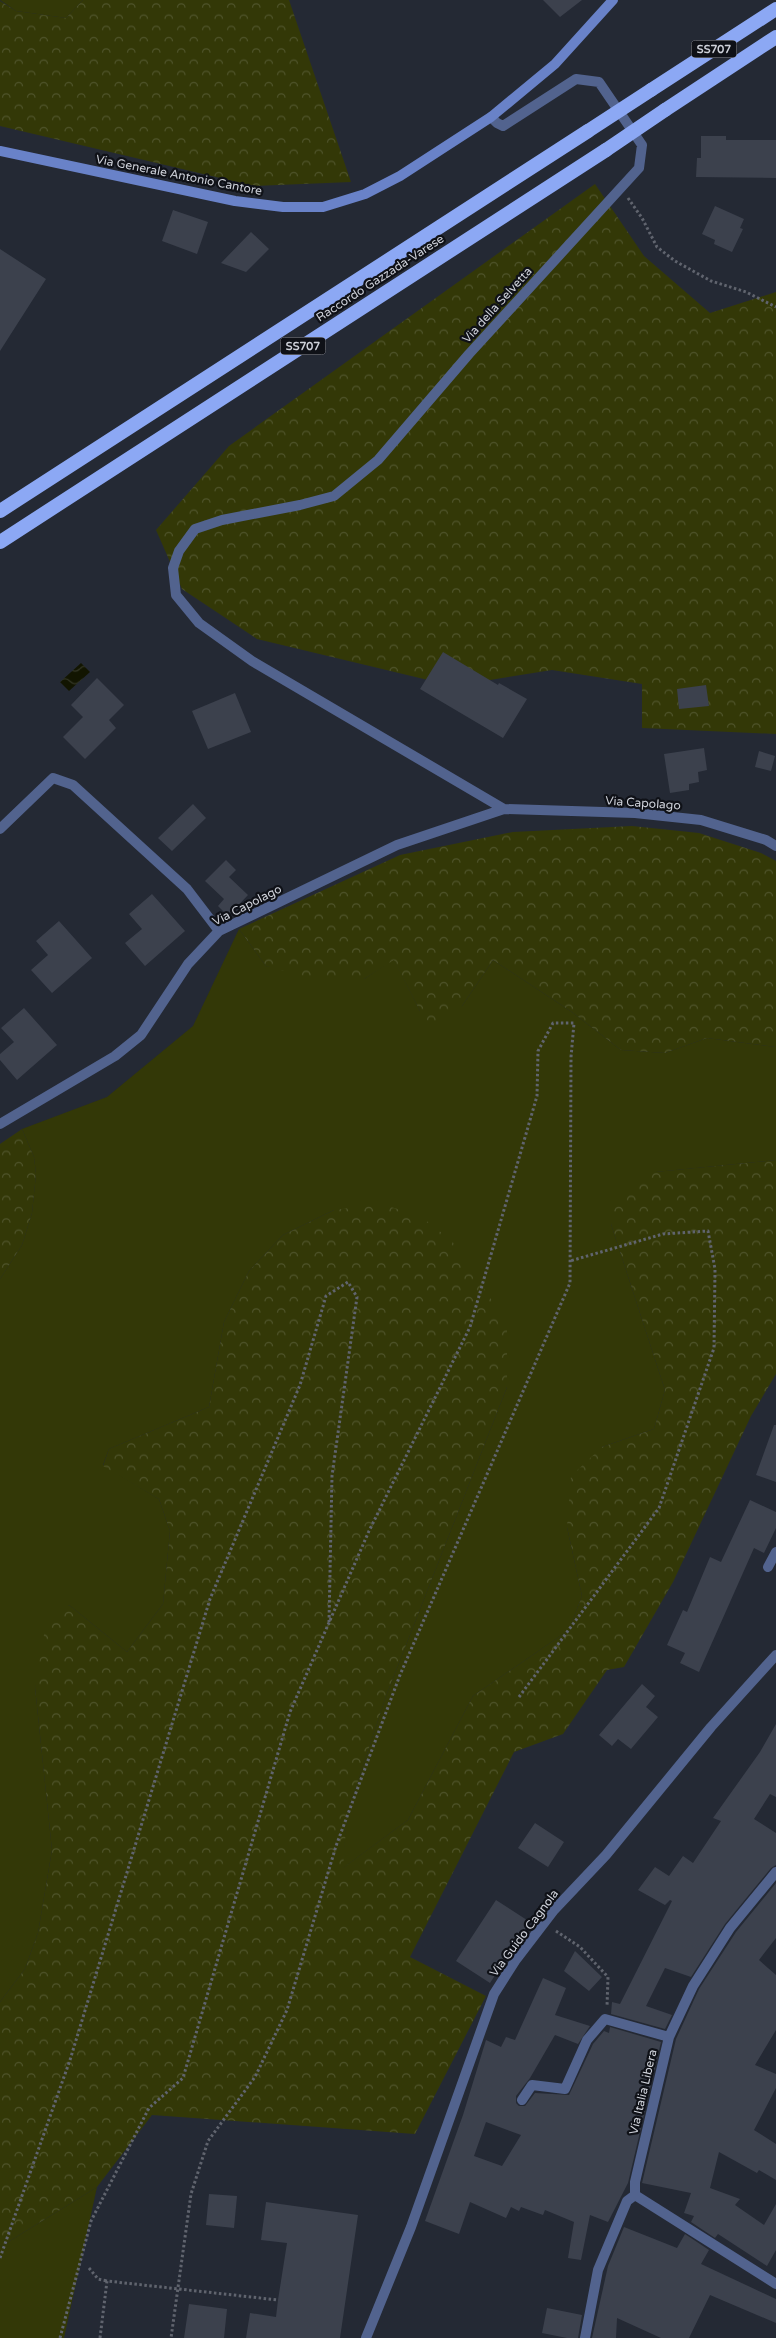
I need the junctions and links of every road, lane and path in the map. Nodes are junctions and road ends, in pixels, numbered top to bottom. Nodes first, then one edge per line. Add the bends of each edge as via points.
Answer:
1 (613, 0) edge
2 (776, 9) edge
3 (776, 37) edge
4 (491, 117) junction
5 (0, 151) edge
6 (621, 187) junction
7 (776, 307) edge
8 (0, 511) edge
9 (0, 542) edge
10 (179, 551) joint
11 (504, 808) junction
12 (0, 829) edge
13 (776, 846) edge
14 (219, 931) junction
15 (0, 1124) edge
16 (570, 1261) junction
17 (776, 1552) edge
18 (768, 1567) dead end
19 (328, 1624) junction
20 (776, 1655) edge
21 (519, 1696) dead end
22 (776, 1872) edge
23 (554, 1910) junction
24 (605, 2019) junction
25 (669, 2037) junction
26 (522, 2100) dead end
27 (635, 2195) junction
28 (0, 2258) edge
29 (89, 2268) dead end
30 (107, 2281) junction
31 (776, 2284) edge
32 (177, 2290) junction
33 (278, 2300) dead end
34 (60, 2338) edge
35 (100, 2338) edge
36 (172, 2338) edge
37 (366, 2338) edge
38 (585, 2338) edge

1 - 4 main road, Via Generale Antonio Cantore via 555,64
2 - 8 highway, Raccordo Gazzada-Varese / SS707, bridge
3 - 9 highway, Raccordo Gazzada-Varese / SS707, bridge
4 - 5 main road, Via Generale Antonio Cantore via 438,153 365,194 323,207 235,202
4 - 6 street, Via della Selvetta via 503,126 576,79 599,82 642,145 639,168
6 - 7 path via 657,246 675,261 711,281 746,292
6 - 10 street, Via della Selvetta via 469,354 378,460 334,496 222,520 195,530
10 - 11 street, Via Capolago via 173,568 176,595 199,623 252,661
11 - 13 street, Via Capolago via 635,813 701,820
11 - 14 street, Via Capolago via 397,845
12 - 14 street via 53,778 73,785 187,889
14 - 15 street, Via Capolago via 188,964 141,1035 115,1056
16 - 19 path via 574,1023 553,1023 538,1051 537,1096 470,1327 369,1531
16 - 21 path via 663,1234 708,1231 716,1269 714,1348 659,1508
16 - 32 path via 570,1283 400,1675 336,1846 287,2010 255,2078 208,2141 190,2194
17 - 18 street
19 - 28 path via 332,1476 357,1297 348,1282 326,1296 300,1386 210,1599 70,2060
19 - 34 path via 290,1712 183,2078 149,2108 91,2221
20 - 23 street, Via Guido Cagnola via 711,1727 606,1855
22 - 25 street, Via Italia Libera via 730,1928 693,1986
23 - 24 path via 563,1922 556,1931 580,1947 608,1977
23 - 37 street, Via Guido Cagnola via 494,1994 411,2227
24 - 25 street
24 - 26 street via 587,2040 565,2089 532,2085
25 - 27 street, Via Italia Libera via 635,2182
27 - 31 street
27 - 38 street, Via Italia Libera via 627,2201 598,2270
29 - 30 path via 98,2279
30 - 32 path
30 - 35 path
32 - 33 path
32 - 36 path

